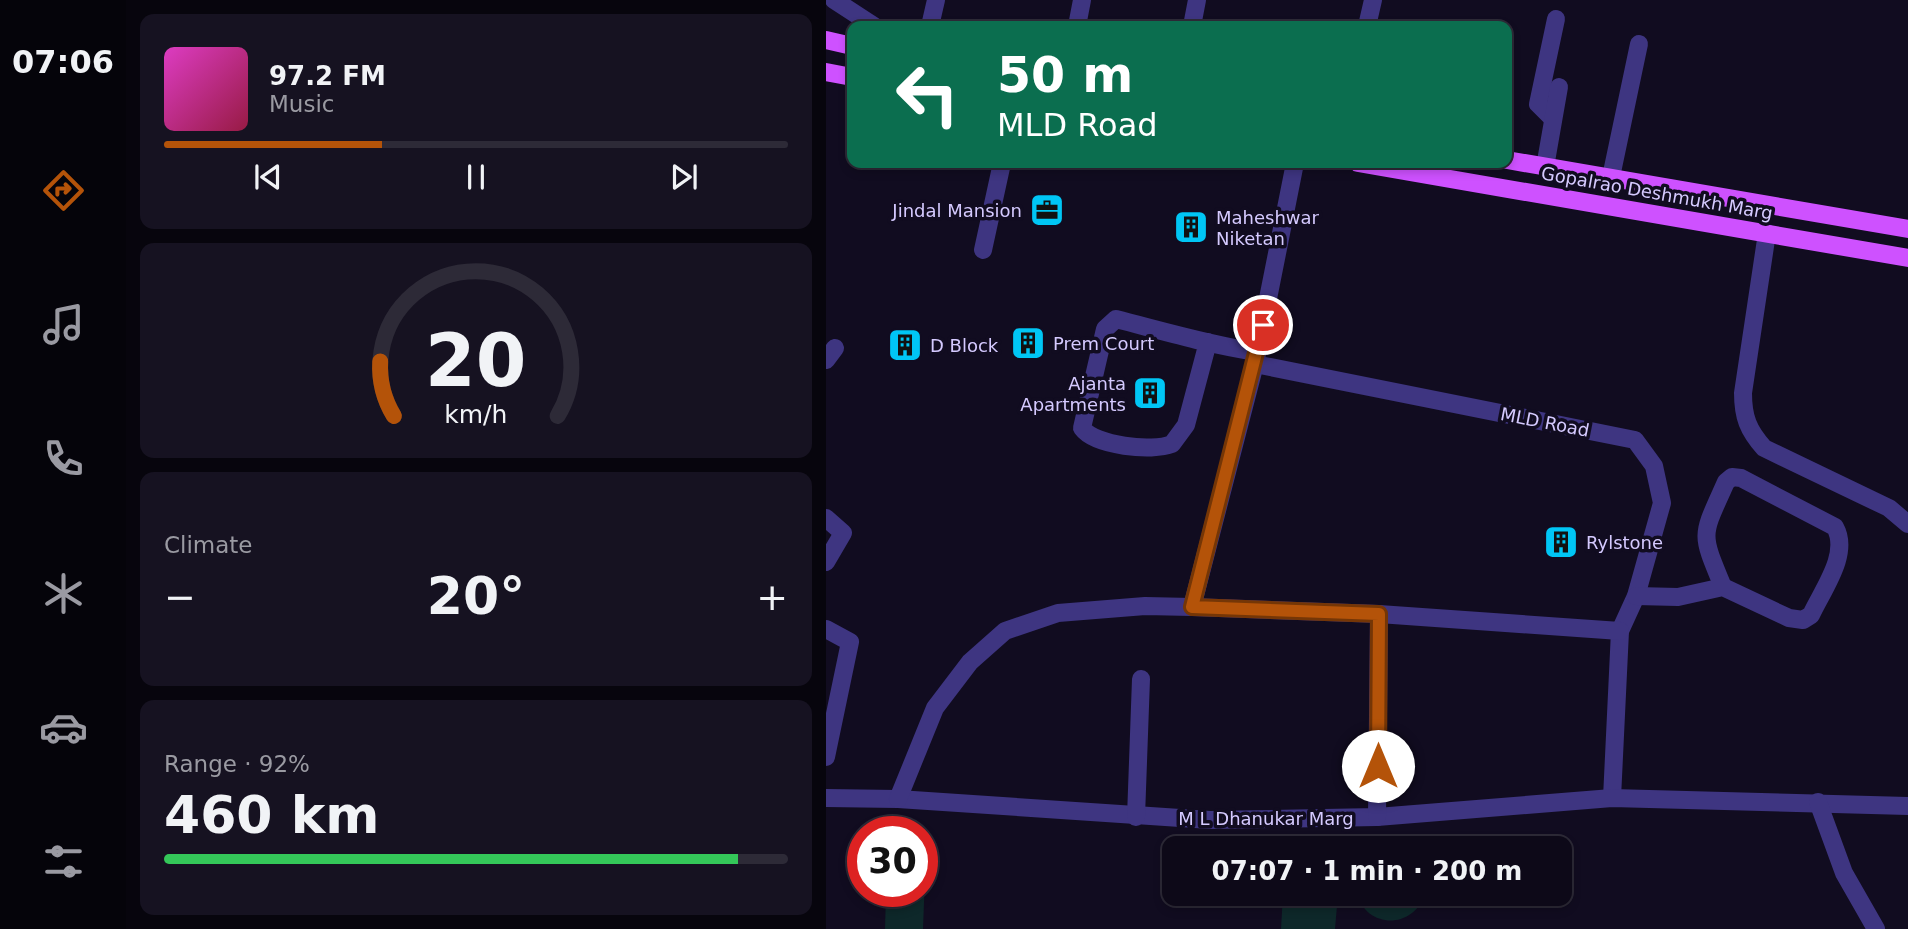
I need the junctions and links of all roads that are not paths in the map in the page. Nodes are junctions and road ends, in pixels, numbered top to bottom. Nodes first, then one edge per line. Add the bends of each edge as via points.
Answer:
1 (834, 0) edge
2 (1082, 0) edge
3 (1197, 0) edge
4 (1373, 0) edge
5 (933, 1) edge
6 (1556, 19) dead end
7 (866, 21) edge
8 (931, 21) edge
9 (1078, 21) edge
10 (1193, 21) edge
11 (1368, 21) edge
12 (826, 40) edge
13 (1639, 44) dead end
14 (847, 45) edge
15 (826, 72) edge
16 (847, 76) edge
17 (1559, 87) dead end
18 (1553, 119) junction
19 (1512, 161) edge
20 (1545, 167) junction
21 (1001, 168) edge
22 (1293, 168) edge
23 (1387, 168) edge
24 (1611, 177) junction
25 (1908, 229) edge
26 (1767, 233) junction
27 (983, 250) dead end
28 (1908, 258) edge
29 (1208, 342) junction
30 (1256, 358) junction
31 (826, 518) edge
32 (1908, 524) edge
33 (826, 562) edge
34 (1723, 587) junction
35 (1636, 596) junction
36 (1192, 607) junction
37 (1379, 614) junction
38 (826, 629) edge
39 (1620, 631) junction
40 (1142, 679) dead end
41 (826, 757) edge
42 (826, 798) edge
43 (1612, 798) junction
44 (898, 799) junction
45 (1818, 802) junction
46 (1908, 806) edge
47 (1136, 817) junction
48 (1377, 817) junction
49 (1876, 929) edge

1 - 7 street
2 - 9 street
3 - 10 street
4 - 11 street
5 - 8 street
6 - 18 street via 1538,104
12 - 14 main road
13 - 24 street
15 - 16 main road
17 - 18 street
18 - 20 street
19 - 20 main road, Gopalrao Deshmukh Marg
20 - 24 main road, Gopalrao Deshmukh Marg
21 - 27 street
22 - 30 street
23 - 26 main road, Gopalrao Deshmukh Marg
24 - 25 main road, Gopalrao Deshmukh Marg
26 - 28 main road, Gopalrao Deshmukh Marg
26 - 32 street via 1743,393 1743,415 1750,433 1764,448 1889,508
29 - 29 street, MLD Road via 1116,319 1110,323 1082,428 1090,436 1131,447 1172,444 1186,425
29 - 30 street, MLD Road
30 - 35 street, MLD Road via 1634,440 1654,466 1661,503
30 - 36 street
31 - 33 street via 843,533
34 - 34 street via 1803,620 1811,615 1841,552 1841,538 1835,527 1732,477 1704,541
34 - 35 street via 1678,597
35 - 39 street, MLD Road
36 - 37 street
36 - 44 street via 1058,613 1004,631 970,662 935,708
37 - 39 street
37 - 48 street
38 - 41 street via 850,642
39 - 43 street, MLD Road
40 - 47 street
42 - 44 street, M L Dhanukar Marg
43 - 45 street, M L Dhanukar Marg
43 - 48 street, M L Dhanukar Marg
44 - 47 street, M L Dhanukar Marg
45 - 46 street, M L Dhanukar Marg
45 - 49 street via 1844,873
47 - 48 street, M L Dhanukar Marg

